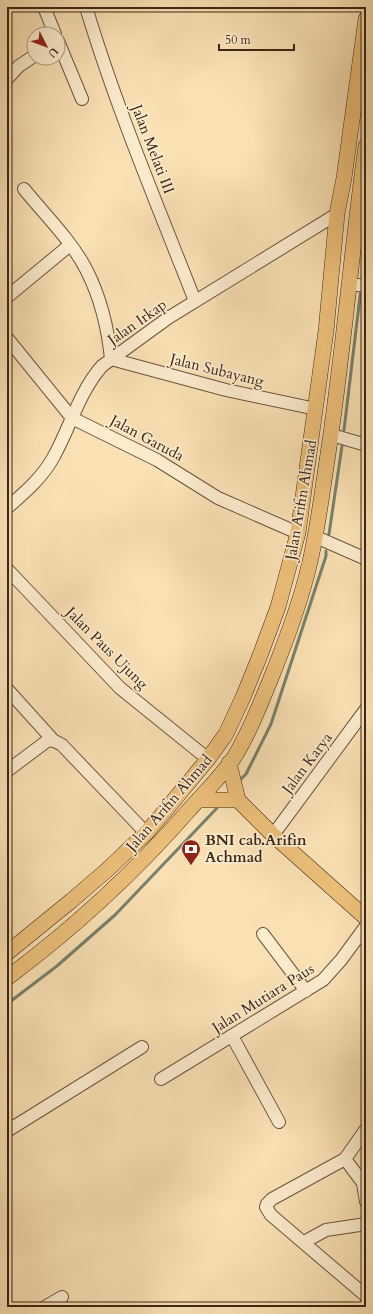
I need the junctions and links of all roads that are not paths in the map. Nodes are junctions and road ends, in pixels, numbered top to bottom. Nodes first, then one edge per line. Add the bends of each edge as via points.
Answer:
1 (44, 7) edge
2 (86, 7) edge
3 (366, 20) edge
4 (52, 26) edge
5 (66, 60) edge
6 (26, 61) edge
7 (7, 79) edge
8 (82, 99) dead end
9 (366, 146) edge
10 (344, 178) junction
11 (361, 180) junction
12 (24, 189) dead end
13 (337, 214) junction
14 (361, 243) edge
15 (70, 245) junction
16 (358, 285) edge
17 (7, 297) edge
18 (195, 301) junction
19 (7, 338) edge
20 (111, 359) junction
21 (316, 409) junction
22 (72, 418) junction
23 (332, 435) junction
24 (366, 445) edge
25 (8, 506) edge
26 (298, 533) junction
27 (316, 537) junction
28 (366, 559) edge
29 (7, 569) edge
30 (7, 689) edge
31 (366, 709) edge
32 (53, 740) junction
33 (208, 759) junction
34 (229, 763) junction
35 (7, 771) edge
36 (198, 800) junction
37 (238, 800) junction
38 (146, 833) junction
39 (273, 835) junction
40 (366, 918) edge
41 (366, 926) edge
42 (263, 934) dead end
43 (7, 953) edge
44 (7, 978) edge
45 (306, 991) junction
46 (232, 1036) junction
47 (142, 1047) dead end
48 (161, 1079) dead end
49 (279, 1122) dead end
50 (366, 1129) edge
51 (7, 1131) edge
52 (345, 1159) junction
53 (366, 1202) edge
54 (366, 1224) edge
55 (304, 1242) junction
56 (366, 1296) edge
57 (62, 1297) dead end
58 (45, 1307) edge

1 - 4 street
2 - 18 street, Jalan Melati III via 118,103
3 - 10 main road, Jalan Arifin Ahmad
5 - 8 street
6 - 7 street
9 - 11 main road, Jalan Arifin Ahmad
10 - 11 main road
10 - 13 main road, Jalan Arifin Ahmad
11 - 14 main road, Jalan Arifin Ahmad
12 - 15 street
13 - 18 street, Jalan Irkap
13 - 21 main road, Jalan Arifin Ahmad
14 - 16 main road, Jalan Arifin Ahmad
15 - 17 street
15 - 20 street via 87,271 100,300
16 - 23 main road, Jalan Arifin Ahmad
18 - 20 street, Jalan Irkap
19 - 22 street, Jalan Garuda
20 - 21 street, Jalan Subayang via 226,390
20 - 22 street, Jalan Irkap via 97,372
21 - 26 main road, Jalan Arifin Ahmad
22 - 25 street, Jalan Irkap via 53,458 43,472
22 - 26 street, Jalan Garuda via 157,460 218,498
23 - 24 street
23 - 27 main road, Jalan Arifin Ahmad
26 - 33 main road, Jalan Arifin Ahmad via 278,607 244,695 226,734
27 - 28 street
27 - 34 main road, Jalan Arifin Ahmad via 303,588 282,649 249,730
29 - 33 street, Jalan Paus Ujung via 120,688
30 - 32 street
31 - 39 street, Jalan Karya
32 - 35 street via 41,745
32 - 38 street via 62,745
33 - 38 main road, Jalan Arifin Ahmad
34 - 36 main road, Jalan Arifin Ahmad
34 - 37 main road
36 - 37 main road
36 - 44 main road, Jalan Arifin Ahmad via 143,861 106,896
37 - 39 main road
38 - 43 main road, Jalan Arifin Ahmad via 107,870
39 - 40 main road
41 - 45 street, Jalan Mutiara Paus via 331,973
42 - 45 street
45 - 46 street, Jalan Mutiara Paus
46 - 48 street, Jalan Mutiara Paus
46 - 49 street
47 - 51 street
50 - 52 street
52 - 53 street via 363,1183
52 - 55 street via 272,1198 267,1204 271,1215
54 - 55 street via 326,1230
55 - 56 street
57 - 58 street

